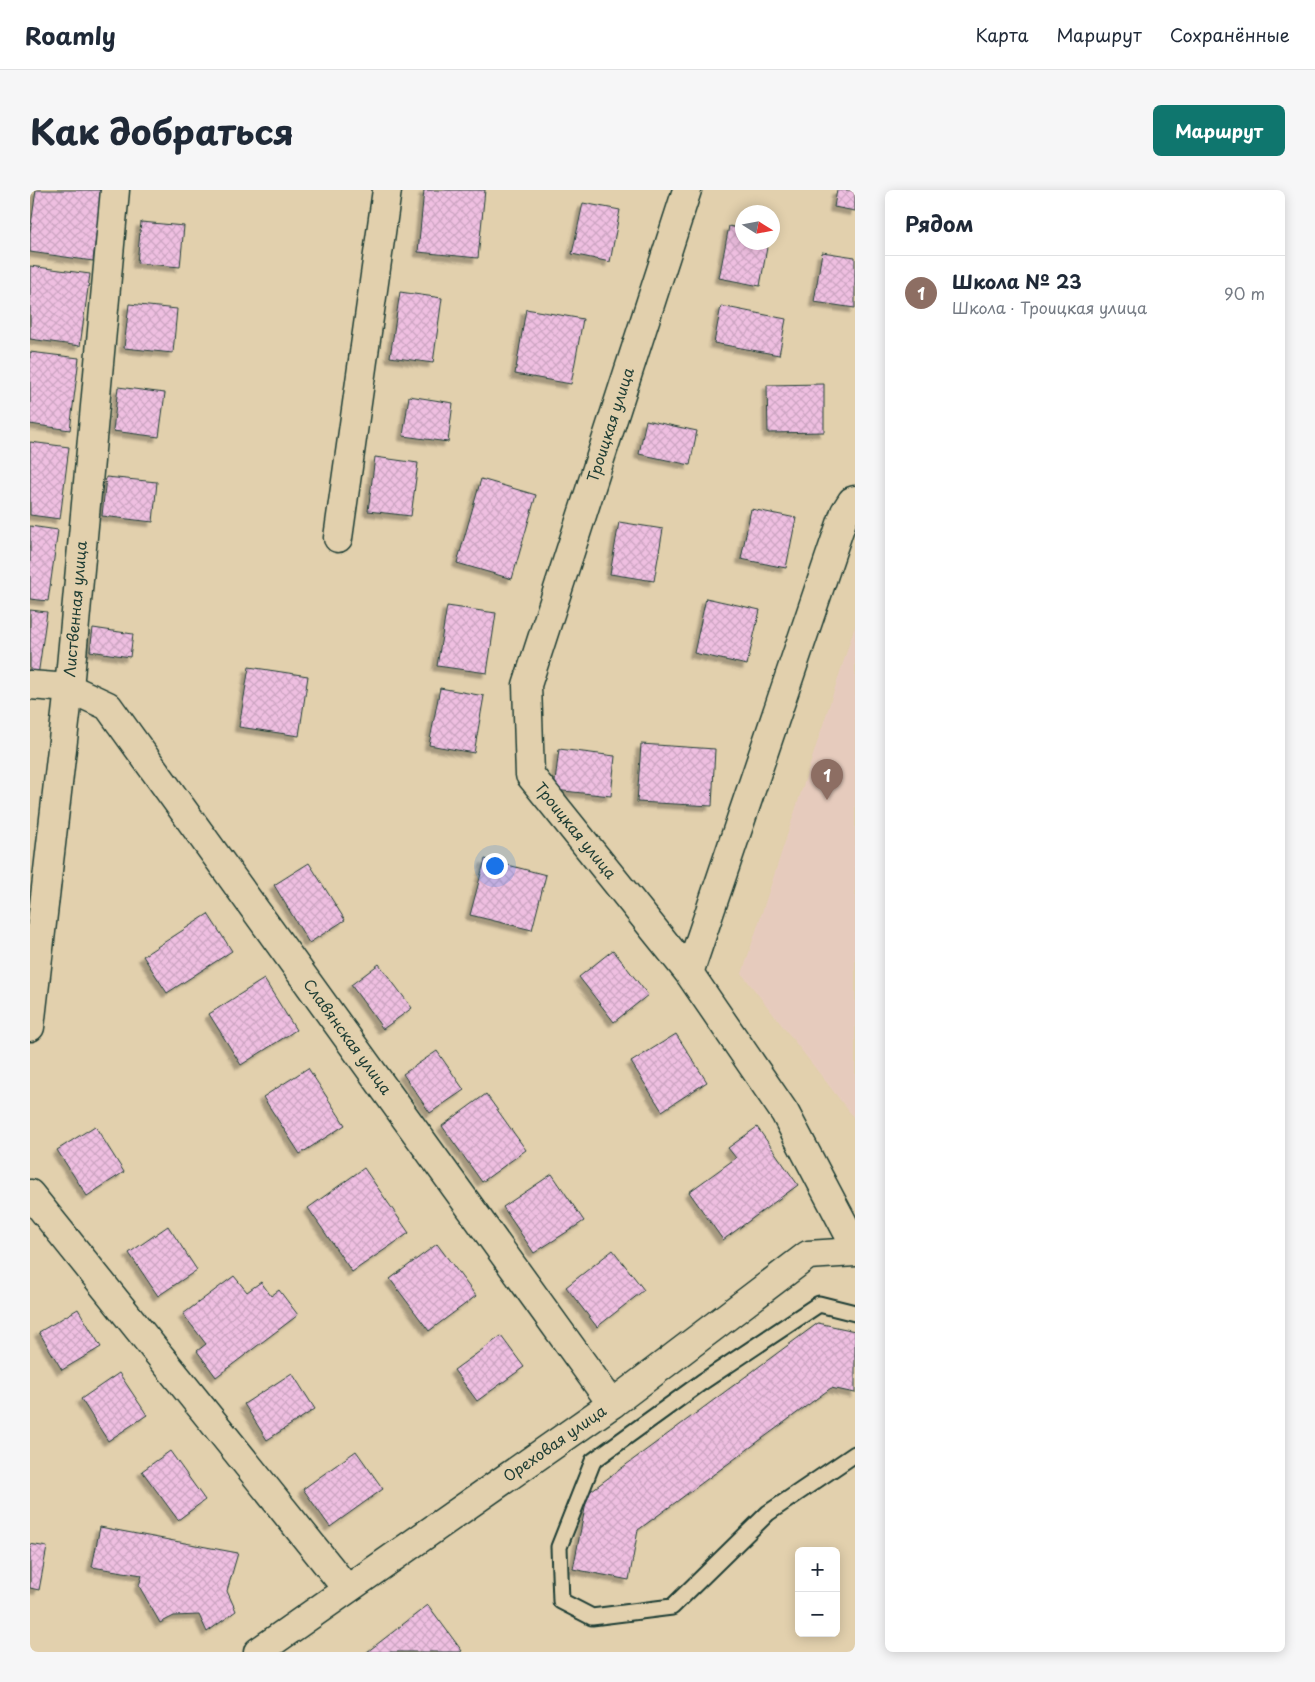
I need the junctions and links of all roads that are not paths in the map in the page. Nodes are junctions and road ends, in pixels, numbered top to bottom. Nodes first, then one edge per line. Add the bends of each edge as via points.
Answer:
1 (115, 190) edge
2 (386, 190) edge
3 (687, 190) edge
4 (855, 500) edge
5 (338, 538) dead end
6 (30, 685) edge
7 (68, 688) junction
8 (689, 973) junction
9 (30, 1027) edge
10 (30, 1194) edge
11 (855, 1246) edge
12 (855, 1252) edge
13 (855, 1313) edge
14 (612, 1404) junction
15 (855, 1454) edge
16 (347, 1590) junction
17 (258, 1652) edge

1 - 7 street, Лиственная улица
2 - 5 street
3 - 8 street, Троицкая улица via 527,685 530,775
4 - 8 street via 845,512
6 - 7 street, Славянская улица
7 - 9 street, Лиственная улица
7 - 14 street, Славянская улица via 108,706
8 - 11 street, Троицкая улица via 785,1113
10 - 16 street
12 - 14 street, Ореховая улица via 808,1255
13 - 15 lane via 819,1304 702,1382 593,1461 559,1547 561,1601 592,1617 672,1607 768,1513
14 - 16 street, Ореховая улица
16 - 17 street, Ореховая улица

